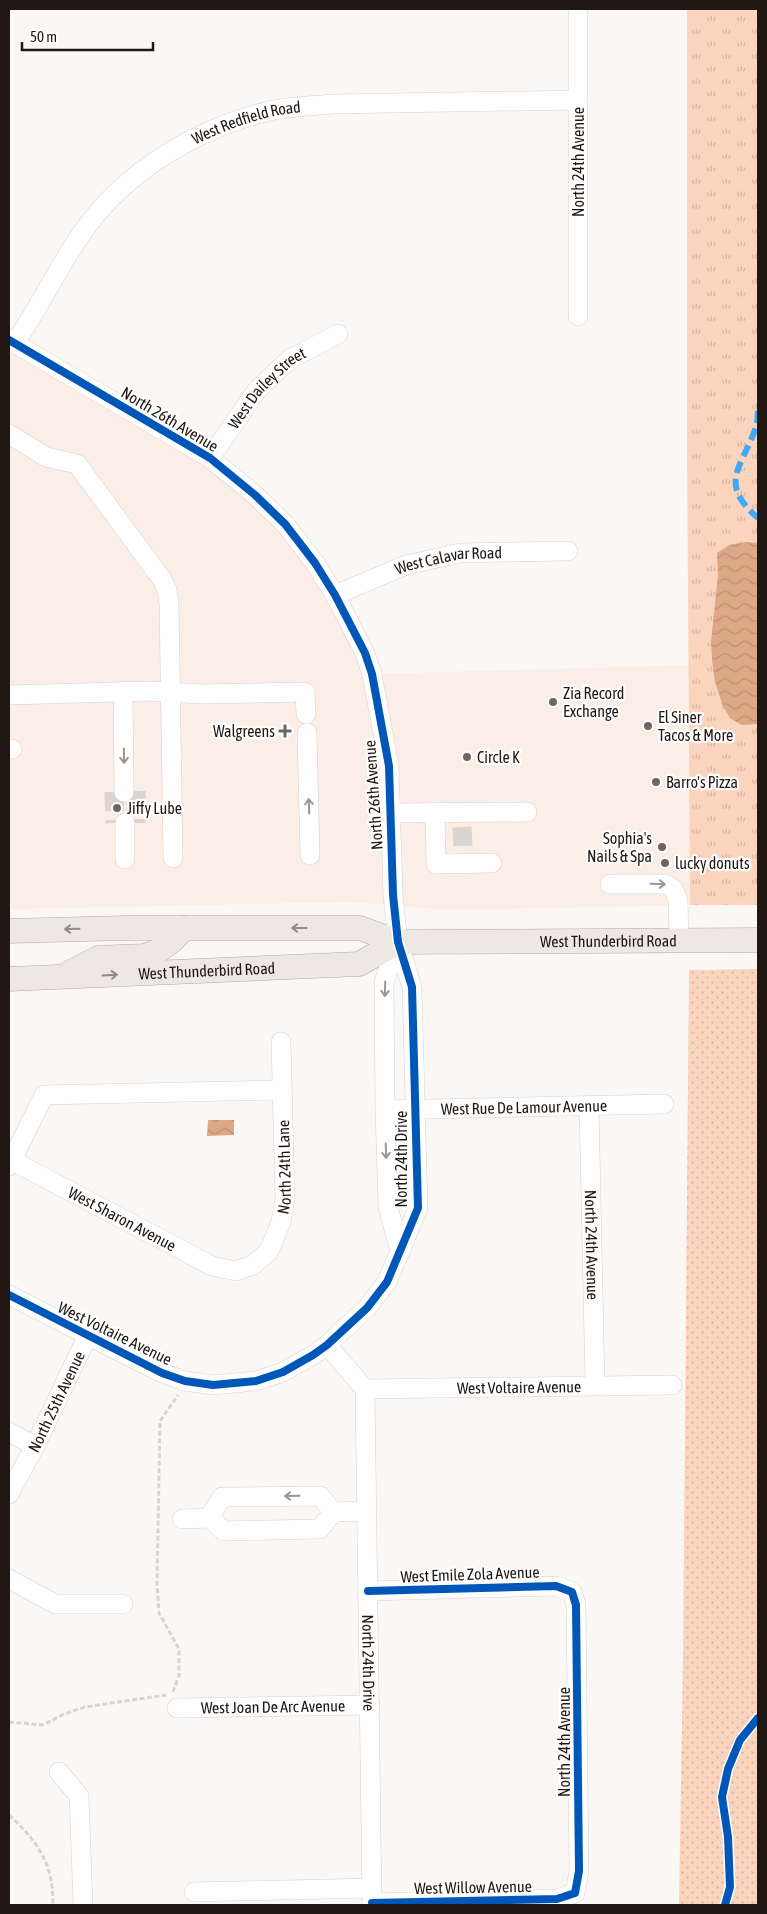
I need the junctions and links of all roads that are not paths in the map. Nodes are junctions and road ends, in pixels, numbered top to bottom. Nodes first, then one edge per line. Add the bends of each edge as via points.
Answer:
1 (578, 9) edge
2 (578, 100) junction
3 (578, 316) dead end
4 (338, 334) dead end
5 (12, 342) edge
6 (9, 434) edge
7 (210, 458) junction
8 (568, 550) dead end
9 (336, 595) junction
10 (123, 691) junction
11 (170, 692) junction
12 (9, 695) edge
13 (306, 714) dead end
14 (307, 734) dead end
15 (125, 789) tunnel mouth
16 (527, 812) dead end
17 (390, 813) junction
18 (434, 813) junction
19 (125, 826) tunnel mouth
20 (310, 855) dead end
21 (173, 858) dead end
22 (125, 859) dead end
23 (492, 863) dead end
24 (610, 884) dead end
25 (184, 928) junction
26 (9, 931) edge
27 (679, 940) junction
28 (758, 940) edge
29 (398, 942) junction
30 (60, 977) junction
31 (9, 979) edge
32 (281, 1042) dead end
33 (282, 1090) junction
34 (664, 1104) dead end
35 (589, 1105) junction
36 (416, 1109) junction
37 (385, 1110) junction
38 (10, 1162) edge
39 (400, 1252) junction
40 (236, 1271) joint
41 (9, 1295) edge
42 (88, 1335) junction
43 (327, 1345) junction
44 (213, 1384) joint
45 (595, 1385) junction
46 (672, 1385) dead end
47 (365, 1390) junction
48 (9, 1432) edge
49 (35, 1446) junction
50 (9, 1494) edge
51 (367, 1511) junction
52 (334, 1512) junction
53 (209, 1518) junction
54 (182, 1519) dead end
55 (9, 1579) edge
56 (368, 1590) junction
57 (572, 1592) joint
58 (123, 1604) dead end
59 (370, 1705) junction
60 (177, 1708) dead end
61 (59, 1772) dead end
62 (194, 1892) dead end
63 (575, 1893) joint
64 (372, 1899) edge
65 (83, 1905) edge

1 - 2 street, North 24th Avenue
2 - 3 street, North 24th Avenue
2 - 5 street, West Redfield Road via 300,107 235,121 196,137 163,156 105,205 84,231 26,326
4 - 7 street, West Dailey Street via 290,359 257,390
5 - 7 street, North 26th Avenue
6 - 11 street via 46,456 77,464 168,589
7 - 9 street, North 26th Avenue via 285,524
8 - 9 street, West Calavar Road via 460,553 406,565
9 - 17 street, North 26th Avenue via 372,674 388,766
10 - 11 street
10 - 12 street
10 -> 15 street
11 - 13 street via 306,692
11 - 21 street
20 -> 14 street
16 - 18 street via 462,820
17 - 18 street
17 - 29 street, North 26th Avenue
18 - 23 street via 436,864 463,855
19 - 22 street
24 -> 27 street via 666,884 674,890 678,900
25 -> 26 main road, West Thunderbird Road
29 -> 25 main road, West Thunderbird Road via 360,928
25 - 30 main road via 173,940 144,956 98,958
27 - 28 main road, West Thunderbird Road
27 - 29 main road, West Thunderbird Road
30 -> 29 main road, West Thunderbird Road via 359,964
29 - 36 street, North 24th Drive via 412,987
29 -> 37 street, North 24th Drive via 384,982
30 - 31 main road, West Thunderbird Road
32 - 33 street, North 24th Lane
33 - 38 street via 44,1095
33 - 40 street, North 24th Lane via 285,1199 281,1222 270,1251 253,1265
34 - 35 street, West Rue De Lamour Avenue
35 - 36 street, West Rue De Lamour Avenue
35 - 45 street, North 24th Avenue
36 - 37 street, West Rue De Lamour Avenue
36 - 39 street, North 24th Drive via 418,1208
37 -> 39 street, North 24th Drive via 388,1207
38 - 40 street, West Sharon Avenue via 212,1266
39 - 43 street, North 24th Drive via 387,1282 367,1308
41 - 42 street, West Voltaire Avenue
42 - 44 street, West Voltaire Avenue via 162,1373 184,1381
42 - 49 street, North 25th Avenue
43 - 44 street, North 24th Drive via 283,1372 256,1381
43 - 47 street
45 - 46 street, West Voltaire Avenue
45 - 47 street, West Voltaire Avenue
47 - 51 street, North 24th Drive
48 - 49 street
49 - 50 street, North 25th Avenue
51 - 52 street
51 - 56 street, North 24th Drive
52 - 53 street via 320,1529 224,1531
52 -> 53 street via 320,1496 222,1497
53 - 54 street
55 - 58 street via 55,1604
56 - 57 street, West Emile Zola Avenue via 556,1586
56 - 59 street, North 24th Drive
57 - 63 street, North 24th Avenue via 577,1625 579,1871
59 - 60 street, West Joan De Arc Avenue
59 - 64 street, North 24th Drive
61 - 65 street via 79,1796
62 - 64 street, West Willow Avenue
63 - 64 street, West Willow Avenue via 557,1899

